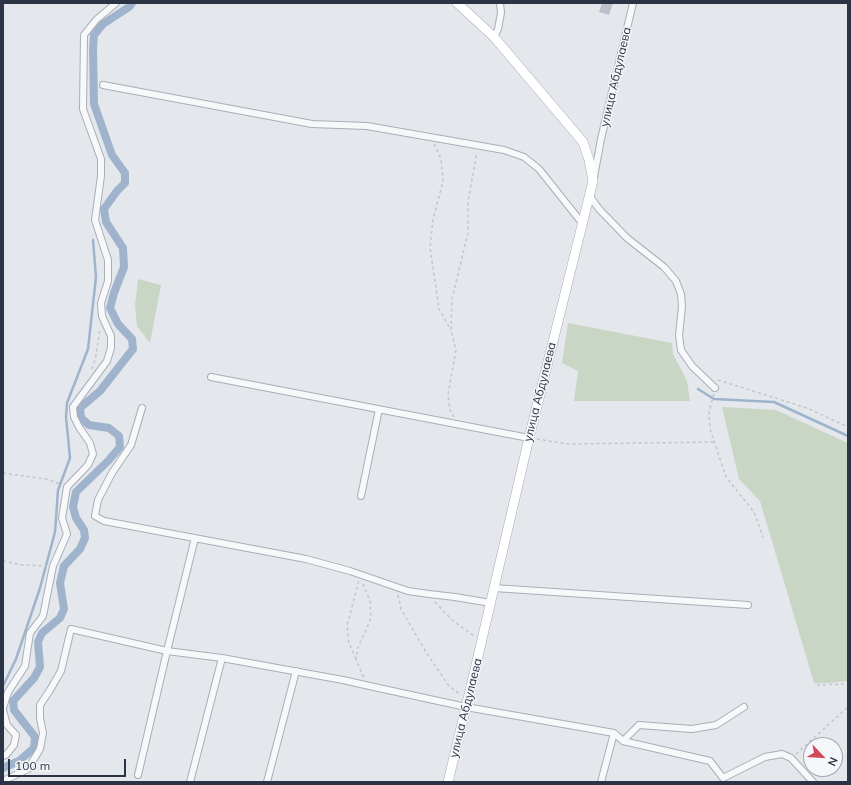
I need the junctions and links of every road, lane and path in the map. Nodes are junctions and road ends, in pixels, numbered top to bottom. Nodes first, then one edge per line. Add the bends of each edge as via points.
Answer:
1 (116, 3) edge
2 (457, 3) edge
3 (500, 3) edge
4 (633, 3) edge
5 (494, 37) junction
6 (103, 84) dead end
7 (430, 137) junction
8 (478, 146) junction
9 (593, 181) junction
10 (589, 195) junction
11 (582, 223) junction
12 (102, 316) junction
13 (451, 330) junction
14 (91, 370) dead end
15 (211, 377) dead end
16 (718, 380) dead end
17 (715, 388) joint
18 (142, 408) dead end
19 (379, 409) junction
20 (460, 425) junction
21 (848, 427) edge
22 (529, 438) junction
23 (715, 442) junction
24 (3, 473) edge
25 (67, 488) junction
26 (361, 496) dead end
27 (763, 537) dead end
28 (195, 538) junction
29 (3, 561) edge
30 (53, 566) junction
31 (360, 574) junction
32 (396, 587) junction
33 (494, 588) junction
34 (429, 594) junction
35 (491, 603) junction
36 (748, 604) dead end
37 (482, 641) junction
38 (167, 650) junction
39 (222, 658) junction
40 (356, 660) junction
41 (296, 671) junction
42 (848, 684) edge
43 (817, 685) dead end
44 (367, 686) junction
45 (467, 703) junction
46 (744, 707) dead end
47 (848, 707) edge
48 (3, 709) edge
49 (614, 733) junction
50 (623, 741) junction
51 (3, 756) edge
52 (791, 758) junction
53 (138, 775) dead end
54 (3, 781) edge
55 (190, 782) edge
56 (268, 782) edge
57 (448, 782) edge
58 (601, 782) edge
59 (813, 782) edge

1 - 12 street via 96,20 84,36 83,109 101,159 95,220 108,260 108,281 101,303
2 - 5 main road
3 - 5 street via 501,13
4 - 9 street, улица Абдулаева
5 - 9 main road via 583,142
6 - 7 street via 312,124 367,126
7 - 8 street
7 - 13 path via 441,158 443,181 432,220 430,248 439,309
8 - 11 street via 504,150 524,157 539,169
8 - 13 path via 468,202 468,233 452,299
9 - 10 main road, улица Абдулаева
10 - 11 main road, улица Абдулаева
10 - 17 street via 627,238 664,267 676,281 682,307 679,335 681,350 692,366
11 - 22 main road, улица Абдулаева
12 - 14 path via 96,356
12 - 25 street via 111,336 107,361 73,406 78,427 90,443 93,454 88,465
13 - 20 path via 456,350 448,395 450,410
15 - 19 street
16 - 21 path via 807,408
17 - 23 path via 709,412 710,429
18 - 28 street via 131,445 98,500 95,516 104,521
19 - 20 street
19 - 26 street
20 - 22 street
22 - 23 path via 568,444
22 - 33 main road, улица Абдулаева
23 - 27 path via 726,477 754,512
24 - 25 path via 46,479
25 - 30 street via 62,518 67,534
28 - 31 street via 306,559
28 - 38 street
29 - 30 path via 22,565
30 - 48 street via 43,616 30,633 25,666 8,692
31 - 32 street
31 - 40 path via 347,626 349,643
31 - 40 path via 370,601 371,617 358,647
32 - 34 street
32 - 45 path via 401,609 426,652 449,686
33 - 35 main road, улица Абдулаева
33 - 36 street
34 - 35 street
34 - 37 path via 452,620
35 - 37 main road, улица Абдулаева
37 - 45 main road, улица Абдулаева
38 - 39 street
38 - 53 street
38 - 54 street via 71,629 61,671 40,705 40,749 28,769
39 - 41 street
39 - 55 street
40 - 44 path
41 - 44 street
41 - 56 street
42 - 43 path
44 - 45 street
45 - 49 street
45 - 57 main road, улица Абдулаева
46 - 50 street via 716,725 692,729 639,725
47 - 52 path
48 - 51 street via 7,725 16,735 14,745
49 - 50 street
49 - 58 street
50 - 52 street via 710,761 723,778 765,757 782,754
52 - 59 street

